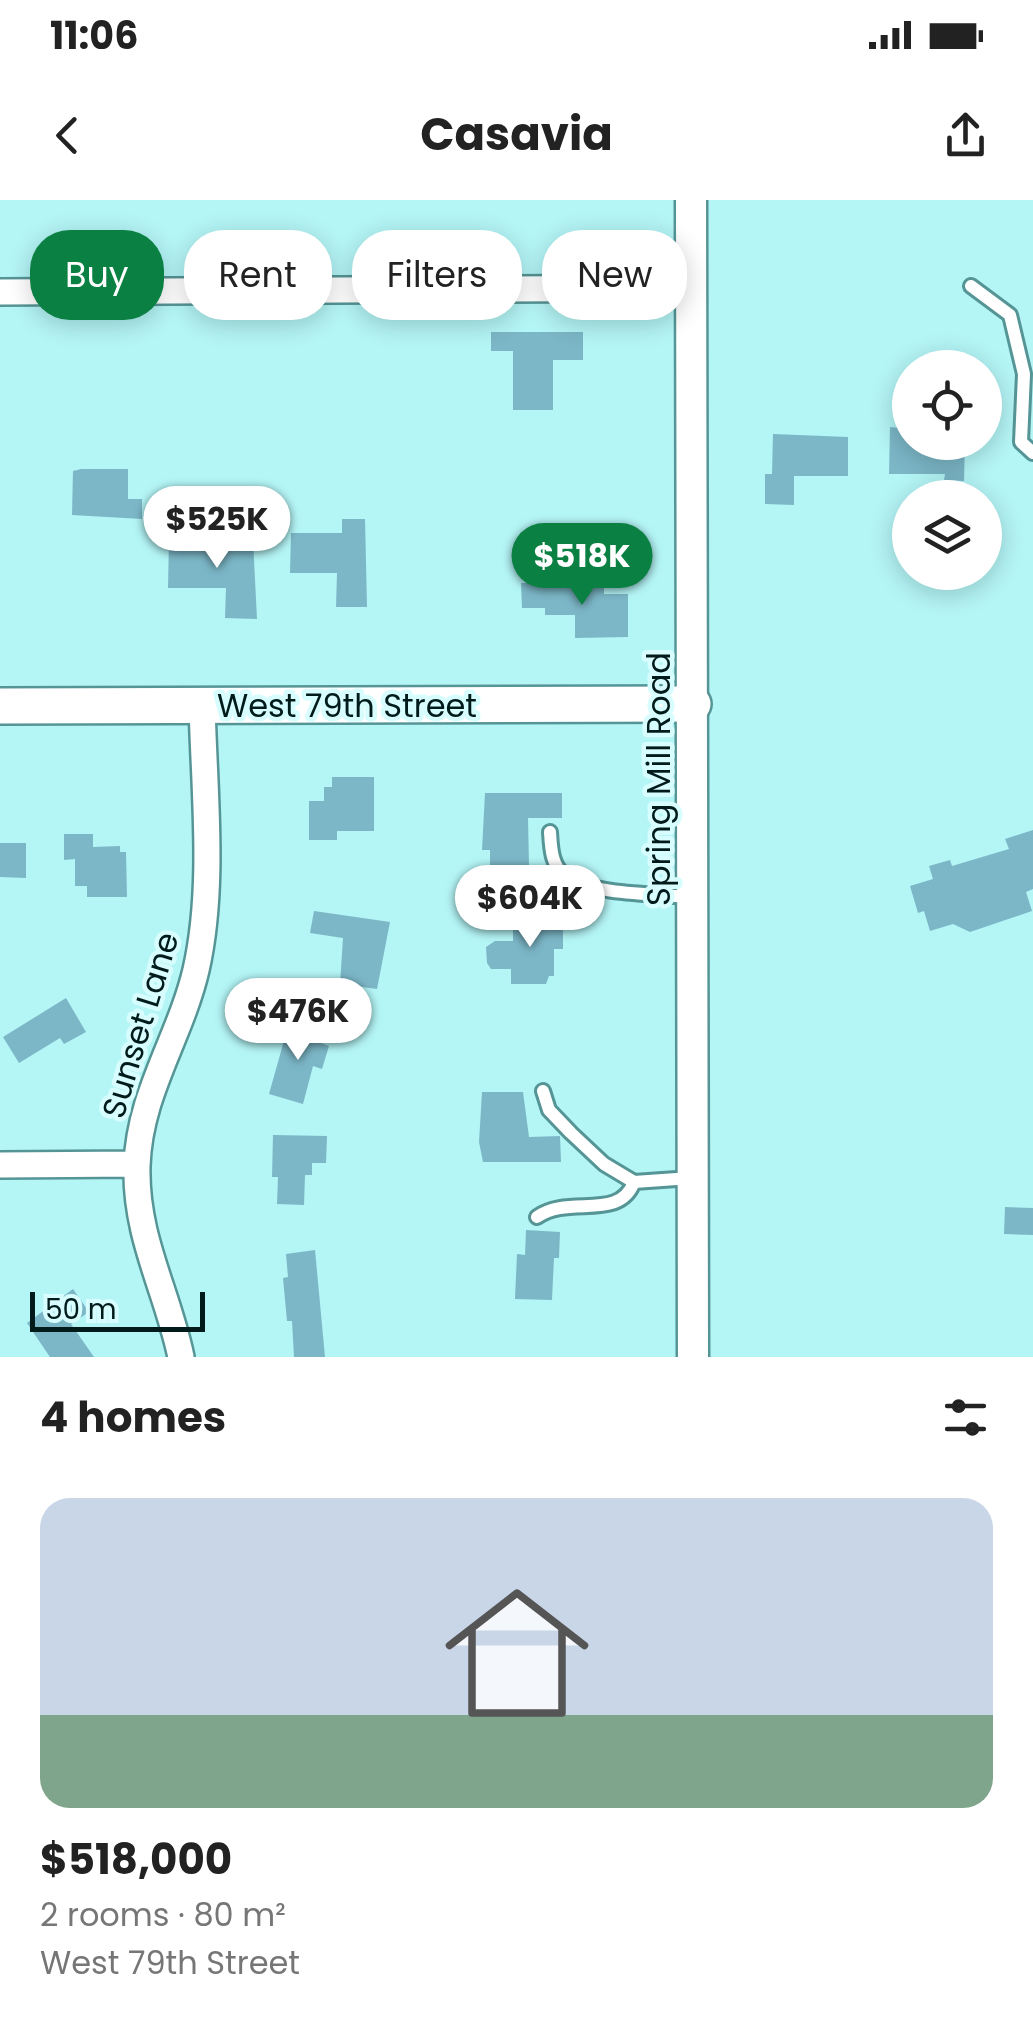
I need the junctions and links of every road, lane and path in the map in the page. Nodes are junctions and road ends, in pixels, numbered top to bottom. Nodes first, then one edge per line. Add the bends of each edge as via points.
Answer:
1 (691, 200) edge
2 (972, 286) dead end
3 (691, 288) junction
4 (0, 292) edge
5 (1033, 452) edge
6 (693, 704) junction
7 (202, 705) junction
8 (0, 706) edge
9 (550, 832) dead end
10 (693, 898) junction
11 (542, 1091) dead end
12 (137, 1164) junction
13 (0, 1166) edge
14 (693, 1177) junction
15 (634, 1182) junction
16 (537, 1217) dead end
17 (181, 1357) edge
18 (693, 1357) edge

1 - 3 street, Spring Mill Road
2 - 5 lane via 1010,315 1024,374 1022,442
3 - 4 street
3 - 6 street, Spring Mill Road
6 - 7 main road, West 79th Street
6 - 10 street, Spring Mill Road
7 - 8 main road, West 79th Street
7 - 12 street, Sunset Lane via 200,950 187,1004 145,1108
9 - 10 lane via 552,858 562,875 582,884
10 - 14 street, Spring Mill Road
11 - 15 lane via 549,1110 571,1133
12 - 13 street
12 - 17 street, Sunset Lane via 144,1242
14 - 15 lane
14 - 18 street, Spring Mill Road
15 - 16 lane via 617,1204 548,1209

